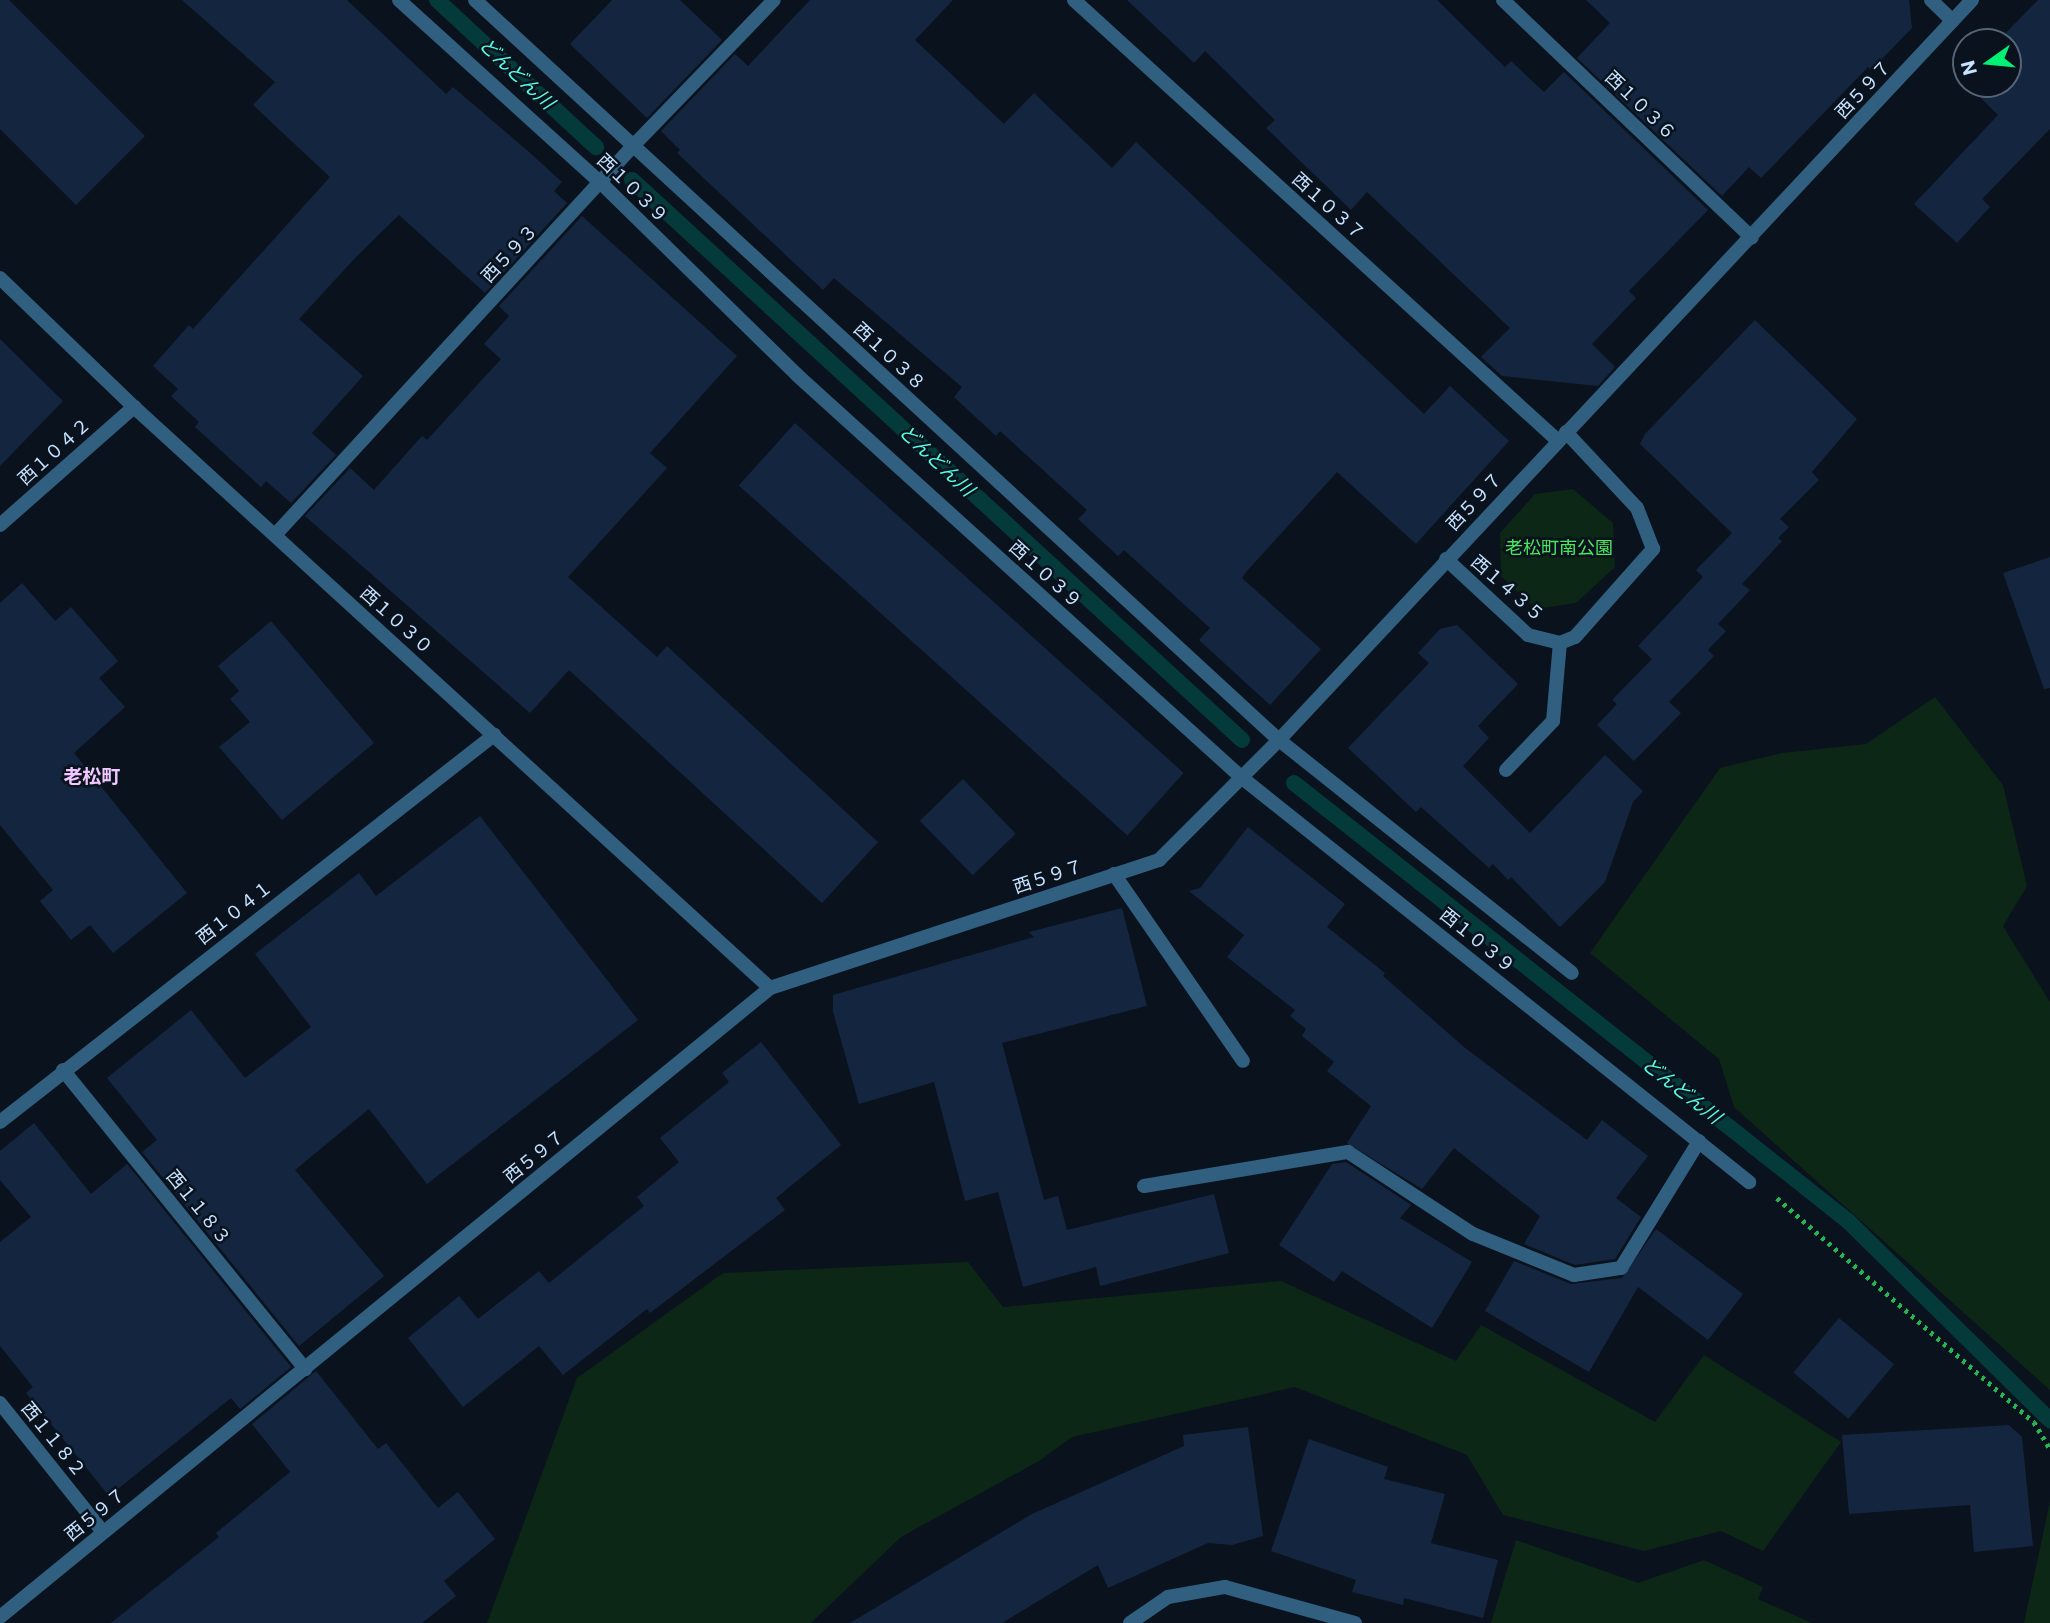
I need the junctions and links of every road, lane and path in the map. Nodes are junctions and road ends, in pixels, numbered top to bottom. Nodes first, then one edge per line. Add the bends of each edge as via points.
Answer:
1 (399, 0) edge
2 (475, 0) edge
3 (774, 0) edge
4 (1074, 0) edge
5 (1503, 0) edge
6 (1931, 0) edge
7 (1972, 0) edge
8 (1953, 21) junction
9 (632, 147) junction
10 (600, 182) junction
11 (1752, 238) junction
12 (0, 278) edge
13 (134, 407) junction
14 (1561, 436) junction
15 (0, 525) edge
16 (275, 535) junction
17 (1446, 559) junction
18 (1560, 643) junction
19 (494, 735) junction
20 (1279, 740) junction
21 (1506, 770) dead end
22 (1241, 777) junction
23 (1114, 874) junction
24 (1572, 973) dead end
25 (770, 988) junction
26 (1243, 1061) dead end
27 (63, 1070) junction
28 (0, 1122) edge
29 (1699, 1141) junction
30 (1749, 1182) joint
31 (1144, 1186) dead end
32 (304, 1369) junction
33 (0, 1403) edge
34 (2050, 1449) edge
35 (103, 1532) junction
36 (0, 1617) edge
37 (1130, 1623) edge
38 (1355, 1623) edge

1 - 10 street, 西１０３９
2 - 9 street, 西１０３８
3 - 9 street, 西５９３
4 - 14 street, 西１０３７
5 - 11 street, 西１０３６
6 - 8 street
7 - 8 street, 西５９７
8 - 11 street, 西５９７
9 - 10 street, 西５９３
9 - 20 street, 西１０３８
10 - 16 street, 西５９３
10 - 22 street, 西１０３９ via 797,375
11 - 14 street, 西５９７
12 - 13 street, 西１０３０
13 - 15 street, 西１０４２
13 - 16 street, 西１０３０
14 - 17 street, 西５９７
14 - 18 street via 1637,508 1653,549 1576,637
16 - 19 street, 西１０３０
17 - 18 street, 西１４３５ via 1528,635
17 - 20 street, 西５９７
18 - 21 street via 1553,721
19 - 25 street, 西１０３０
19 - 27 street, 西１０４１
20 - 22 street, 西５９７
20 - 24 street, 西１０３８
22 - 23 street, 西５９７ via 1159,860
22 - 29 street, 西１０３９
23 - 25 street, 西５９７
23 - 26 street
25 - 32 street, 西５９７
27 - 28 street, 西１０４１
27 - 32 street, 西１１８３
29 - 30 street, 西１０３９
29 - 31 street via 1621,1268 1574,1275 1474,1234 1348,1152
30 - 34 path via 1780,1200 2034,1422
32 - 35 street, 西５９７
33 - 35 street, 西１１８２
35 - 36 street, 西５９７
37 - 38 street via 1168,1597 1225,1587

